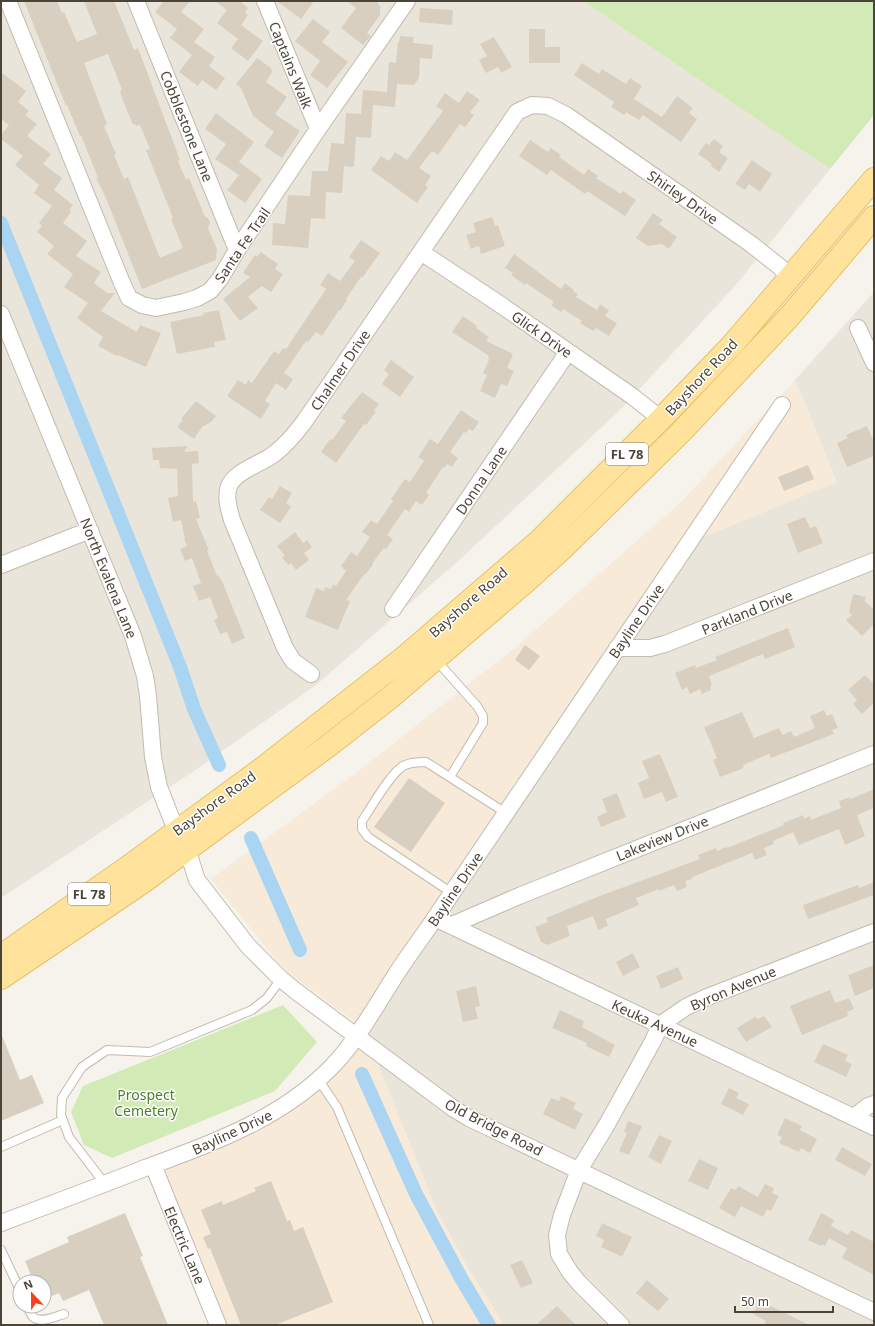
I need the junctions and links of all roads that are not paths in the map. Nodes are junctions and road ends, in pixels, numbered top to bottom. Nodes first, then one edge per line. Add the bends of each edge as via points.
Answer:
1 (8, 1) edge
2 (136, 1) edge
3 (265, 1) edge
4 (400, 5) edge
5 (573, 120) joint
6 (318, 129) junction
7 (874, 179) edge
8 (874, 217) edge
9 (237, 250) junction
10 (420, 252) junction
11 (790, 278) junction
12 (793, 313) junction
13 (1, 314) edge
14 (858, 328) dead end
15 (568, 352) junction
16 (874, 363) edge
17 (782, 405) dead end
18 (661, 420) junction
19 (90, 530) junction
20 (874, 561) edge
21 (1, 565) edge
22 (393, 609) dead end
23 (617, 648) junction
24 (436, 659) junction
25 (311, 674) dead end
26 (874, 754) edge
27 (450, 776) junction
28 (506, 813) junction
29 (182, 840) junction
30 (452, 893) junction
31 (435, 918) junction
32 (452, 925) junction
33 (874, 932) edge
34 (1, 956) edge
35 (1, 978) edge
36 (282, 979) junction
37 (660, 1025) junction
38 (357, 1036) junction
39 (318, 1079) junction
40 (874, 1104) edge
41 (854, 1117) junction
42 (63, 1120) junction
43 (874, 1127) edge
44 (1, 1147) edge
45 (153, 1165) junction
46 (578, 1170) junction
47 (105, 1184) junction
48 (1, 1223) edge
49 (1, 1250) edge
50 (12, 1274) edge
51 (874, 1312) edge
52 (31, 1314) edge
53 (64, 1314) dead end
54 (218, 1325) edge
55 (428, 1325) edge
56 (621, 1325) edge

1 - 9 street, Santa Fe Trail via 129,298 142,305 156,308 197,298 210,291 220,279
2 - 9 street, Cobblestone Lane
3 - 6 street, Captains Walk
4 - 6 street, Santa Fe Trail
5 - 10 street, Chalmer Drive via 548,106 532,105 517,112
5 - 11 street, Shirley Drive via 751,244
6 - 9 street, Santa Fe Trail
7 - 11 main road, Bayshore Road / FL 78
8 - 12 main road, Bayshore Road / FL 78
10 - 15 street, Glick Drive
10 - 25 street, Chalmer Drive via 292,438 273,455 240,474 229,486 228,501 232,520 285,648 293,662
11 - 12 main road via 795,285
11 - 18 main road, Bayshore Road / FL 78 via 732,345
12 - 24 main road, Bayshore Road / FL 78 via 682,432 563,548
13 - 19 street, North Evalena Lane
14 - 16 street
15 - 18 street, Glick Drive via 632,396
15 - 22 street, Donna Lane
17 - 23 street, Bayline Drive
18 - 29 main road, Bayshore Road / FL 78 via 539,541 401,660 263,768
19 - 21 street
19 - 29 street, North Evalena Lane via 133,636 145,676 153,757 159,787
20 - 23 street, Parkland Drive via 665,644 650,648
23 - 28 street, Bayline Drive
24 - 27 lane via 483,716 483,723
24 - 29 main road, Bayshore Road / FL 78 via 328,746
26 - 32 street, Lakeview Drive
27 - 28 lane
27 - 30 lane via 426,762 404,765 395,772 362,821 362,829 368,837
28 - 30 street, Bayline Drive
29 - 34 main road, Bayshore Road / FL 78
29 - 35 main road, Bayshore Road / FL 78 via 143,882
29 - 36 street, Old Bridge Road via 197,880 248,946
30 - 31 street, Bayline Drive
31 - 32 street, Keuka Avenue
31 - 38 street, Bayline Drive via 398,970
32 - 37 street, Keuka Avenue
33 - 37 street, Byron Avenue via 705,998 686,1007
36 - 38 street, Old Bridge Road
36 - 42 lane via 267,998 252,1010 190,1036 150,1052 107,1050 82,1067 62,1098
37 - 41 street, Keuka Avenue
37 - 46 street via 606,1126
38 - 39 street, Bayline Drive via 338,1060
38 - 46 street, Old Bridge Road via 454,1109
39 - 45 street, Bayline Drive via 289,1103 267,1116 227,1136
39 - 55 lane via 337,1107
40 - 41 street
41 - 43 street, Keuka Avenue
42 - 44 lane
42 - 47 lane via 69,1137
45 - 47 street, Bayline Drive
45 - 54 street, Electric Lane
46 - 51 street, Old Bridge Road
46 - 56 street via 557,1235 559,1254 579,1283
47 - 48 street, Bayline Drive
49 - 50 lane
52 - 53 lane via 36,1319

